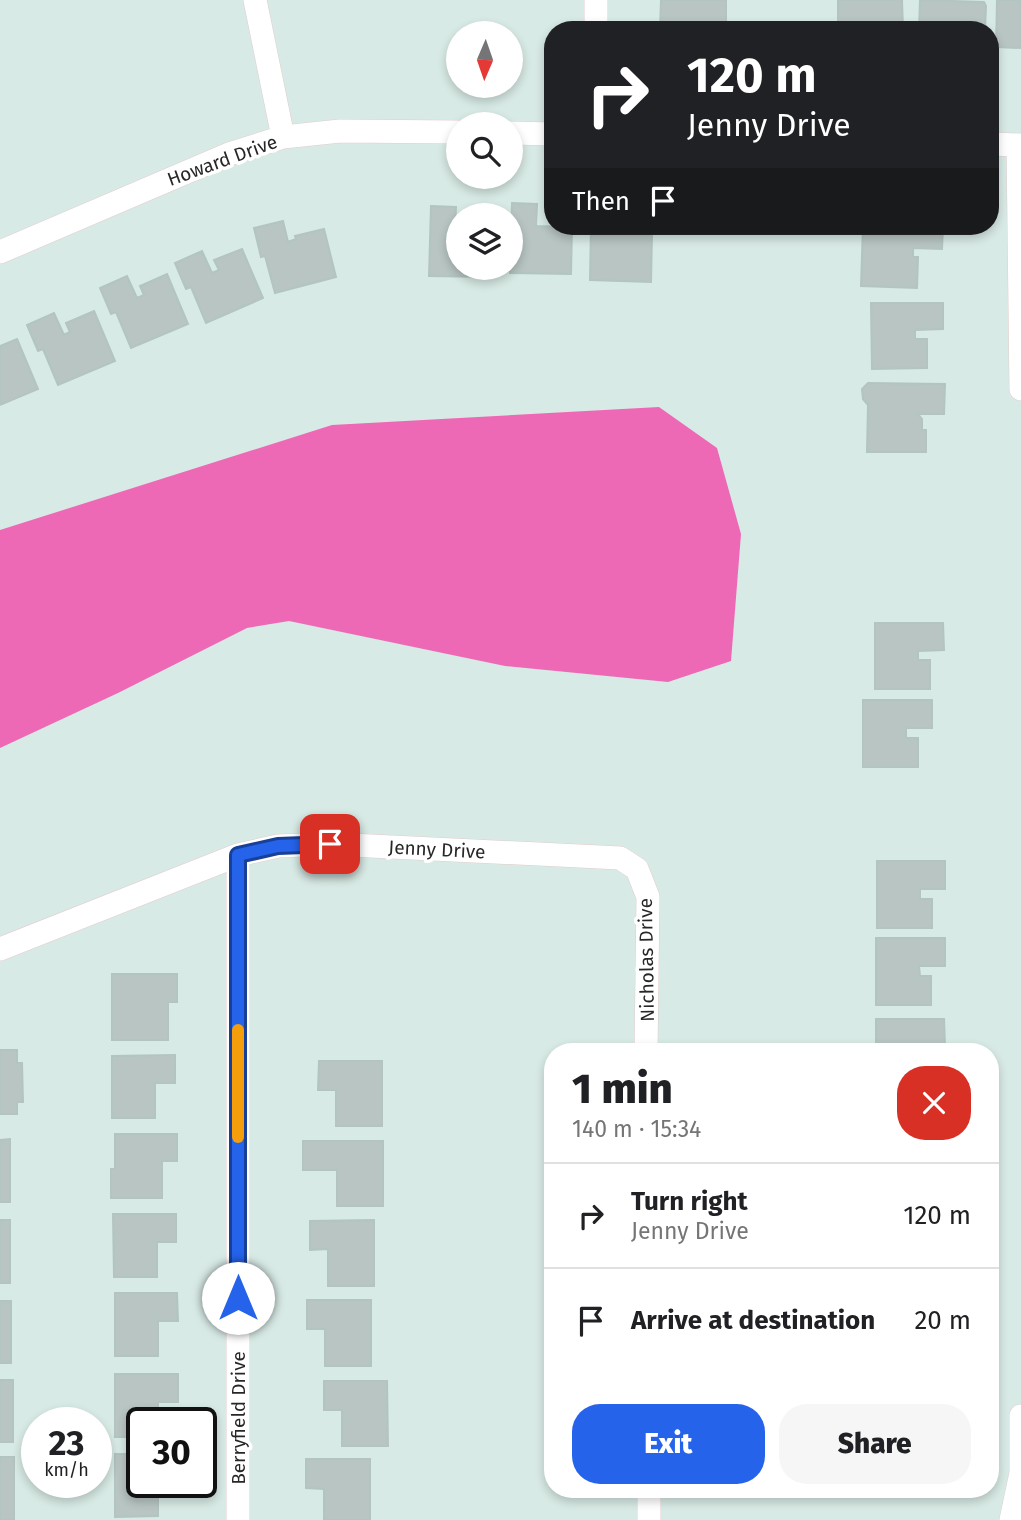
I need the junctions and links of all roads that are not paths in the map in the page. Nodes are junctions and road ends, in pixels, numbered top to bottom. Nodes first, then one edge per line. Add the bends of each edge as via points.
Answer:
1 (255, 0) edge
2 (596, 0) edge
3 (596, 21) edge
4 (446, 132) edge
5 (523, 133) edge
6 (544, 134) edge
7 (283, 137) junction
8 (999, 144) edge
9 (1020, 145) edge
10 (0, 252) edge
11 (1021, 389) edge
12 (238, 855) junction
13 (638, 869) joint
14 (0, 949) edge
15 (646, 1043) edge
16 (1021, 1416) edge
17 (649, 1498) edge
18 (1015, 1515) edge
19 (238, 1520) edge
20 (649, 1520) edge

1 - 7 street
2 - 3 street
4 - 7 street, Howard Drive via 340,131
5 - 6 street
7 - 10 street, Howard Drive via 229,153
8 - 9 street
9 - 11 street
12 - 13 street, Jenny Drive via 278,846 330,844 620,858
12 - 14 street, Jenny Drive
12 - 19 street, Berryfield Drive
13 - 15 street, Nicholas Drive via 648,897
16 - 18 street
17 - 20 street

